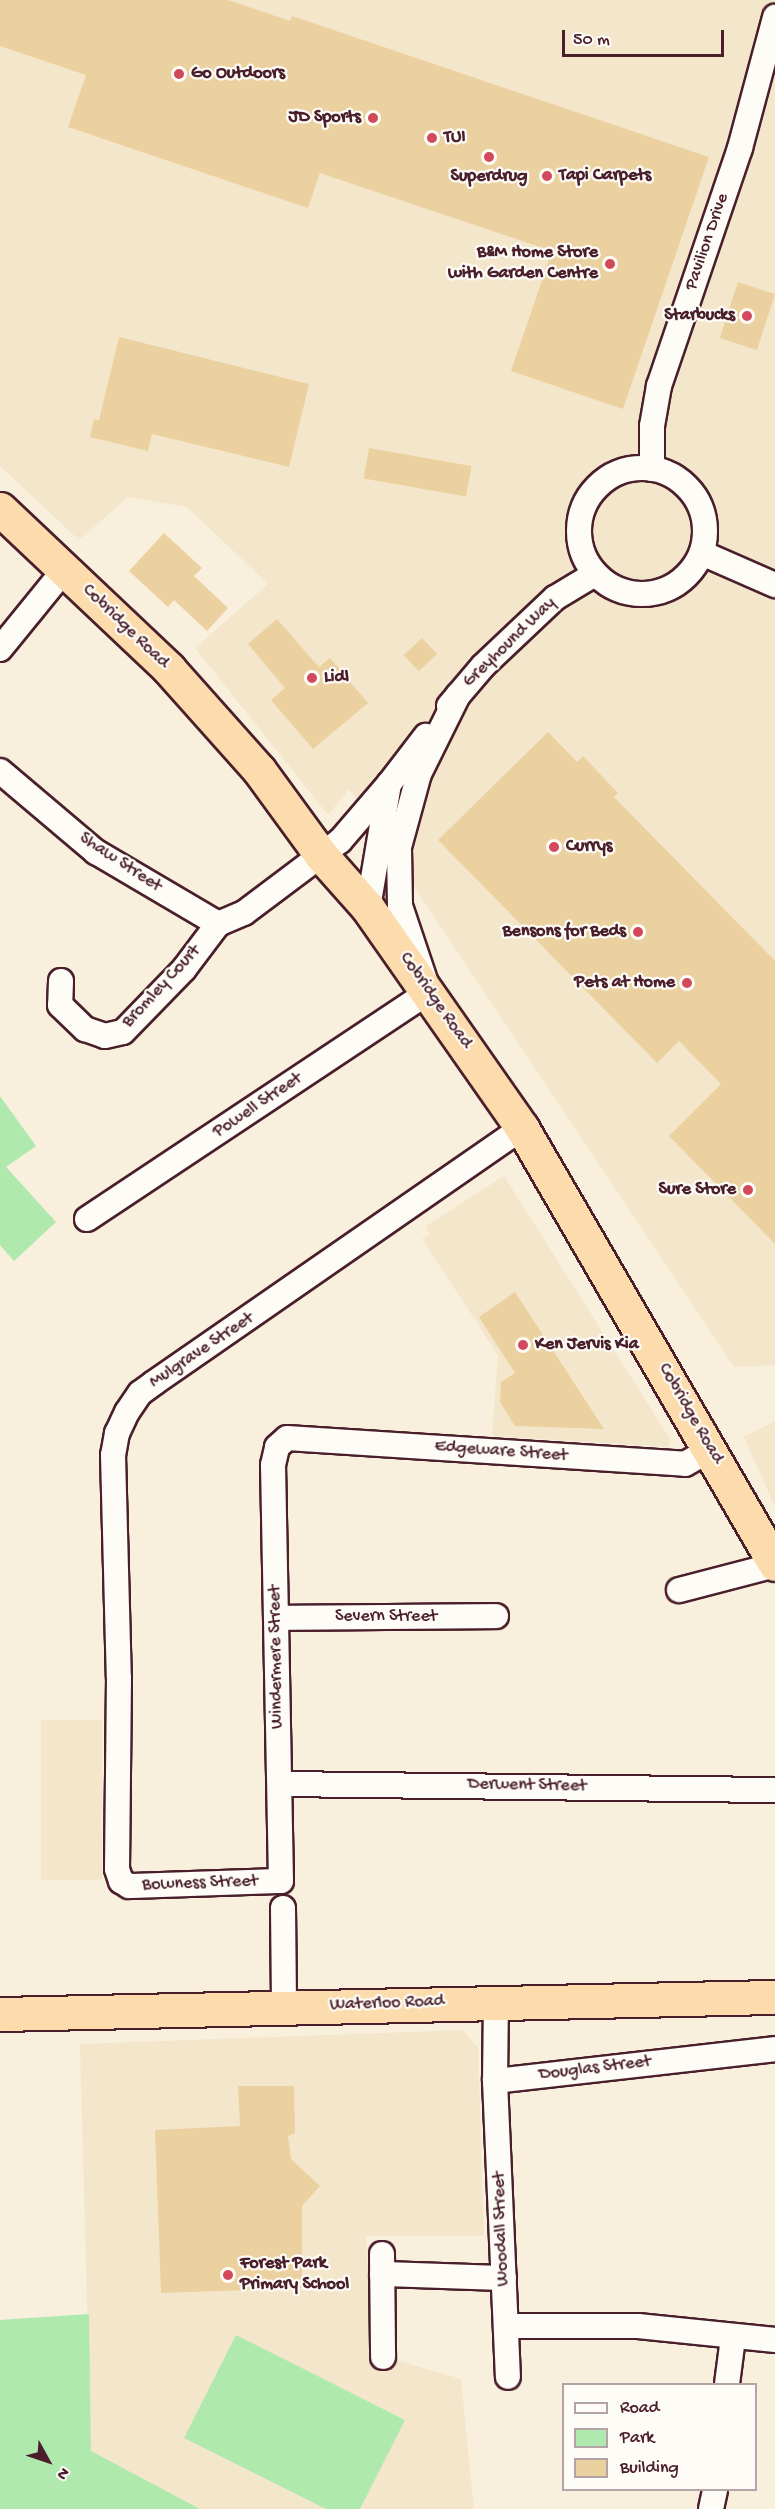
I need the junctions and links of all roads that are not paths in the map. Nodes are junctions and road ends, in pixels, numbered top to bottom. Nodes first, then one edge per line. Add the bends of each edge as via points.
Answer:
1 (775, 17) edge
2 (652, 469) junction
3 (0, 509) edge
4 (702, 553) junction
5 (65, 569) junction
6 (595, 574) junction
7 (775, 585) edge
8 (0, 649) edge
9 (458, 695) junction
10 (0, 771) edge
11 (389, 784) junction
12 (321, 855) junction
13 (368, 908) junction
14 (218, 924) junction
15 (61, 981) dead end
16 (429, 992) junction
17 (522, 1128) junction
18 (87, 1219) dead end
19 (287, 1438) joint
20 (711, 1449) junction
21 (775, 1564) edge
22 (679, 1590) dead end
23 (496, 1616) dead end
24 (277, 1618) junction
25 (280, 1784) junction
26 (775, 1790) edge
27 (121, 1881) joint
28 (281, 1881) joint
29 (283, 1908) dead end
30 (775, 1997) edge
31 (496, 2000) junction
32 (284, 2007) junction
33 (0, 2014) edge
34 (775, 2049) edge
35 (495, 2081) junction
36 (504, 2278) junction
37 (506, 2326) junction
38 (733, 2338) junction
39 (775, 2340) edge
40 (383, 2357) dead end
41 (508, 2377) dead end
42 (728, 2383) edge
43 (715, 2491) edge
44 (711, 2509) edge

1 - 2 street, Pavilion Drive via 734,166 659,386 652,426
2 - 4 street via 675,478 694,495 703,513
2 - 6 street via 614,475 587,501 579,539
3 - 5 highway, Cobridge Road
4 - 6 street via 685,577 659,592 623,592
4 - 7 street
5 - 8 street
5 - 12 highway, Cobridge Road via 169,669 258,770
6 - 9 street, Greyhound Way via 555,598
9 - 11 street
9 - 16 street via 419,774 399,847 400,906
10 - 14 street, Shaw Street via 96,852
11 - 12 street via 340,841
11 - 13 street
12 - 13 highway, Cobridge Road
12 - 14 street via 244,913
13 - 16 highway, Cobridge Road
14 - 15 street, Bromley Court via 184,969 123,1032 105,1036 85,1029 60,1005
16 - 17 highway, Cobridge Road
16 - 18 street, Powell Street
17 - 20 highway, Cobridge Road
17 - 27 street, Mulgrave Street via 140,1393 127,1412 117,1433 113,1455 119,1678 117,1869
19 - 20 street, Edgeware Street via 685,1464
19 - 24 street, Windermere Street via 277,1447 273,1465
20 - 21 highway, Cobridge Road
21 - 22 street, Cobridge Road
23 - 24 street, Severn Street
24 - 25 street, Windermere Street
25 - 26 street, Derwent Street
25 - 28 street, Windermere Street
27 - 28 street, Bowness Street via 129,1886
29 - 32 street
30 - 31 highway, Waterloo Road
31 - 32 highway, Waterloo Road
31 - 35 street
32 - 33 highway, Waterloo Road
34 - 35 street, Douglas Street
35 - 36 street, Woodall Street
36 - 37 street, Woodall Street
36 - 40 street via 382,2264
37 - 38 street via 638,2326
37 - 41 street, Woodall Street
38 - 39 street
38 - 42 street
43 - 44 street

